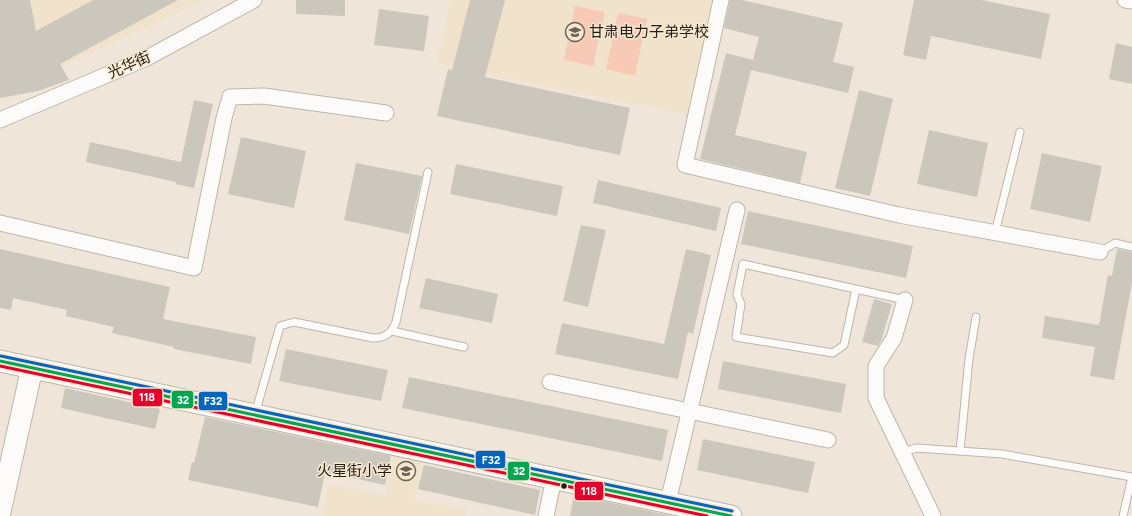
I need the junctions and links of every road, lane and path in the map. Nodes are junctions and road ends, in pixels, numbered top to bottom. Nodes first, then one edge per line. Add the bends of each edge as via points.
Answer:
1 (254, 0) edge
2 (721, 0) edge
3 (1125, 0) edge
4 (1132, 1) edge
5 (386, 113) dead end
6 (0, 120) edge
7 (1020, 132) dead end
8 (428, 172) dead end
9 (737, 210) dead end
10 (0, 223) edge
11 (995, 233) junction
12 (1132, 246) edge
13 (1100, 252) joint
14 (856, 289) junction
15 (905, 300) joint
16 (976, 317) dead end
17 (392, 331) junction
18 (464, 347) dead end
19 (0, 361) edge
20 (32, 368) junction
21 (550, 382) dead end
22 (690, 411) junction
23 (255, 414) junction
24 (828, 440) dead end
25 (960, 451) junction
26 (902, 452) junction
27 (1132, 477) edge
28 (554, 478) junction
29 (668, 502) junction
30 (0, 512) edge
31 (546, 516) edge
32 (731, 516) edge
33 (933, 516) edge
34 (1123, 516) edge

1 - 6 street, 光华街 via 147,58
2 - 11 street via 685,164 899,215
3 - 4 street
5 - 10 street via 264,96 230,97 194,268
7 - 11 lane
8 - 17 lane
9 - 22 street
11 - 13 street
12 - 13 lane via 1115,243
14 - 14 lane via 742,264 737,295 741,304 736,337 833,353 844,345
14 - 15 lane
15 - 26 street via 894,338 876,366 876,398
16 - 25 lane
17 - 18 lane
17 - 23 lane via 384,337 373,338 294,322 280,326
19 - 20 street
20 - 23 street
20 - 30 street
21 - 22 street
22 - 24 street
22 - 29 street
23 - 28 street
25 - 26 lane via 917,448
25 - 27 lane via 1002,454
26 - 33 street
27 - 34 lane
28 - 29 street
28 - 31 street
29 - 32 street

